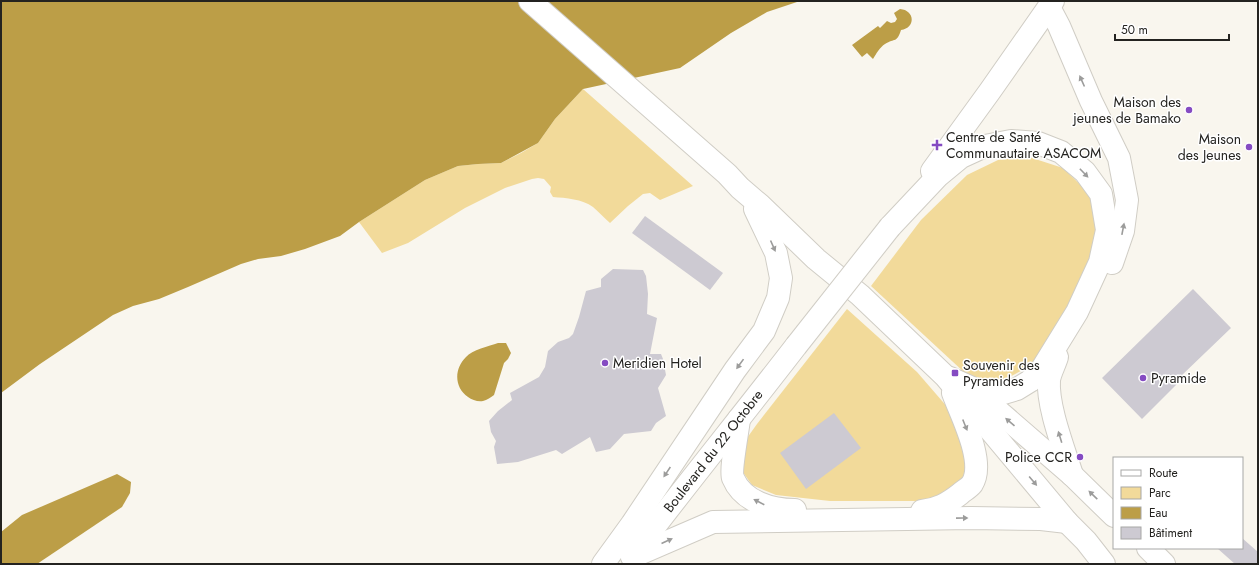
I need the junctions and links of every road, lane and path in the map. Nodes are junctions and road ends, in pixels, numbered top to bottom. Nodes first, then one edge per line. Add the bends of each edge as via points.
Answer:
1 (530, 1) edge
2 (1051, 4) edge
3 (733, 181) junction
4 (890, 227) junction
5 (945, 376) junction
6 (972, 388) junction
7 (739, 419) junction
8 (1072, 475) junction
9 (1113, 515) edge
10 (1068, 522) junction
11 (1149, 549) edge
12 (603, 564) edge
13 (1104, 564) edge
14 (1164, 564) edge

1 - 3 main road
2 - 4 main road
8 -> 2 main road via 1052,411 1049,379 1057,357 1084,317 1108,272 1123,231 1126,200 1119,158
3 - 5 main road via 816,259 860,295
3 -> 12 main road via 756,210 776,253 781,278 778,298 764,331
4 -> 6 main road via 938,176 961,157 985,146 1011,141 1038,143 1061,152 1085,172 1101,194 1107,230 1100,262 1077,312 1040,372 1018,389 997,395
4 - 7 main road, Boulevard du 22 Octobre, bridge
5 - 6 main road
5 -> 7 main road via 972,443 976,472 972,484 949,503 934,509 909,512 785,510 761,504 743,493 733,477
5 -> 10 main road
8 -> 6 main road
7 -> 10 main road, Boulevard du 22 Octobre via 632,557 713,522 971,518
9 -> 8 main road
10 - 13 main road
11 - 14 main road

